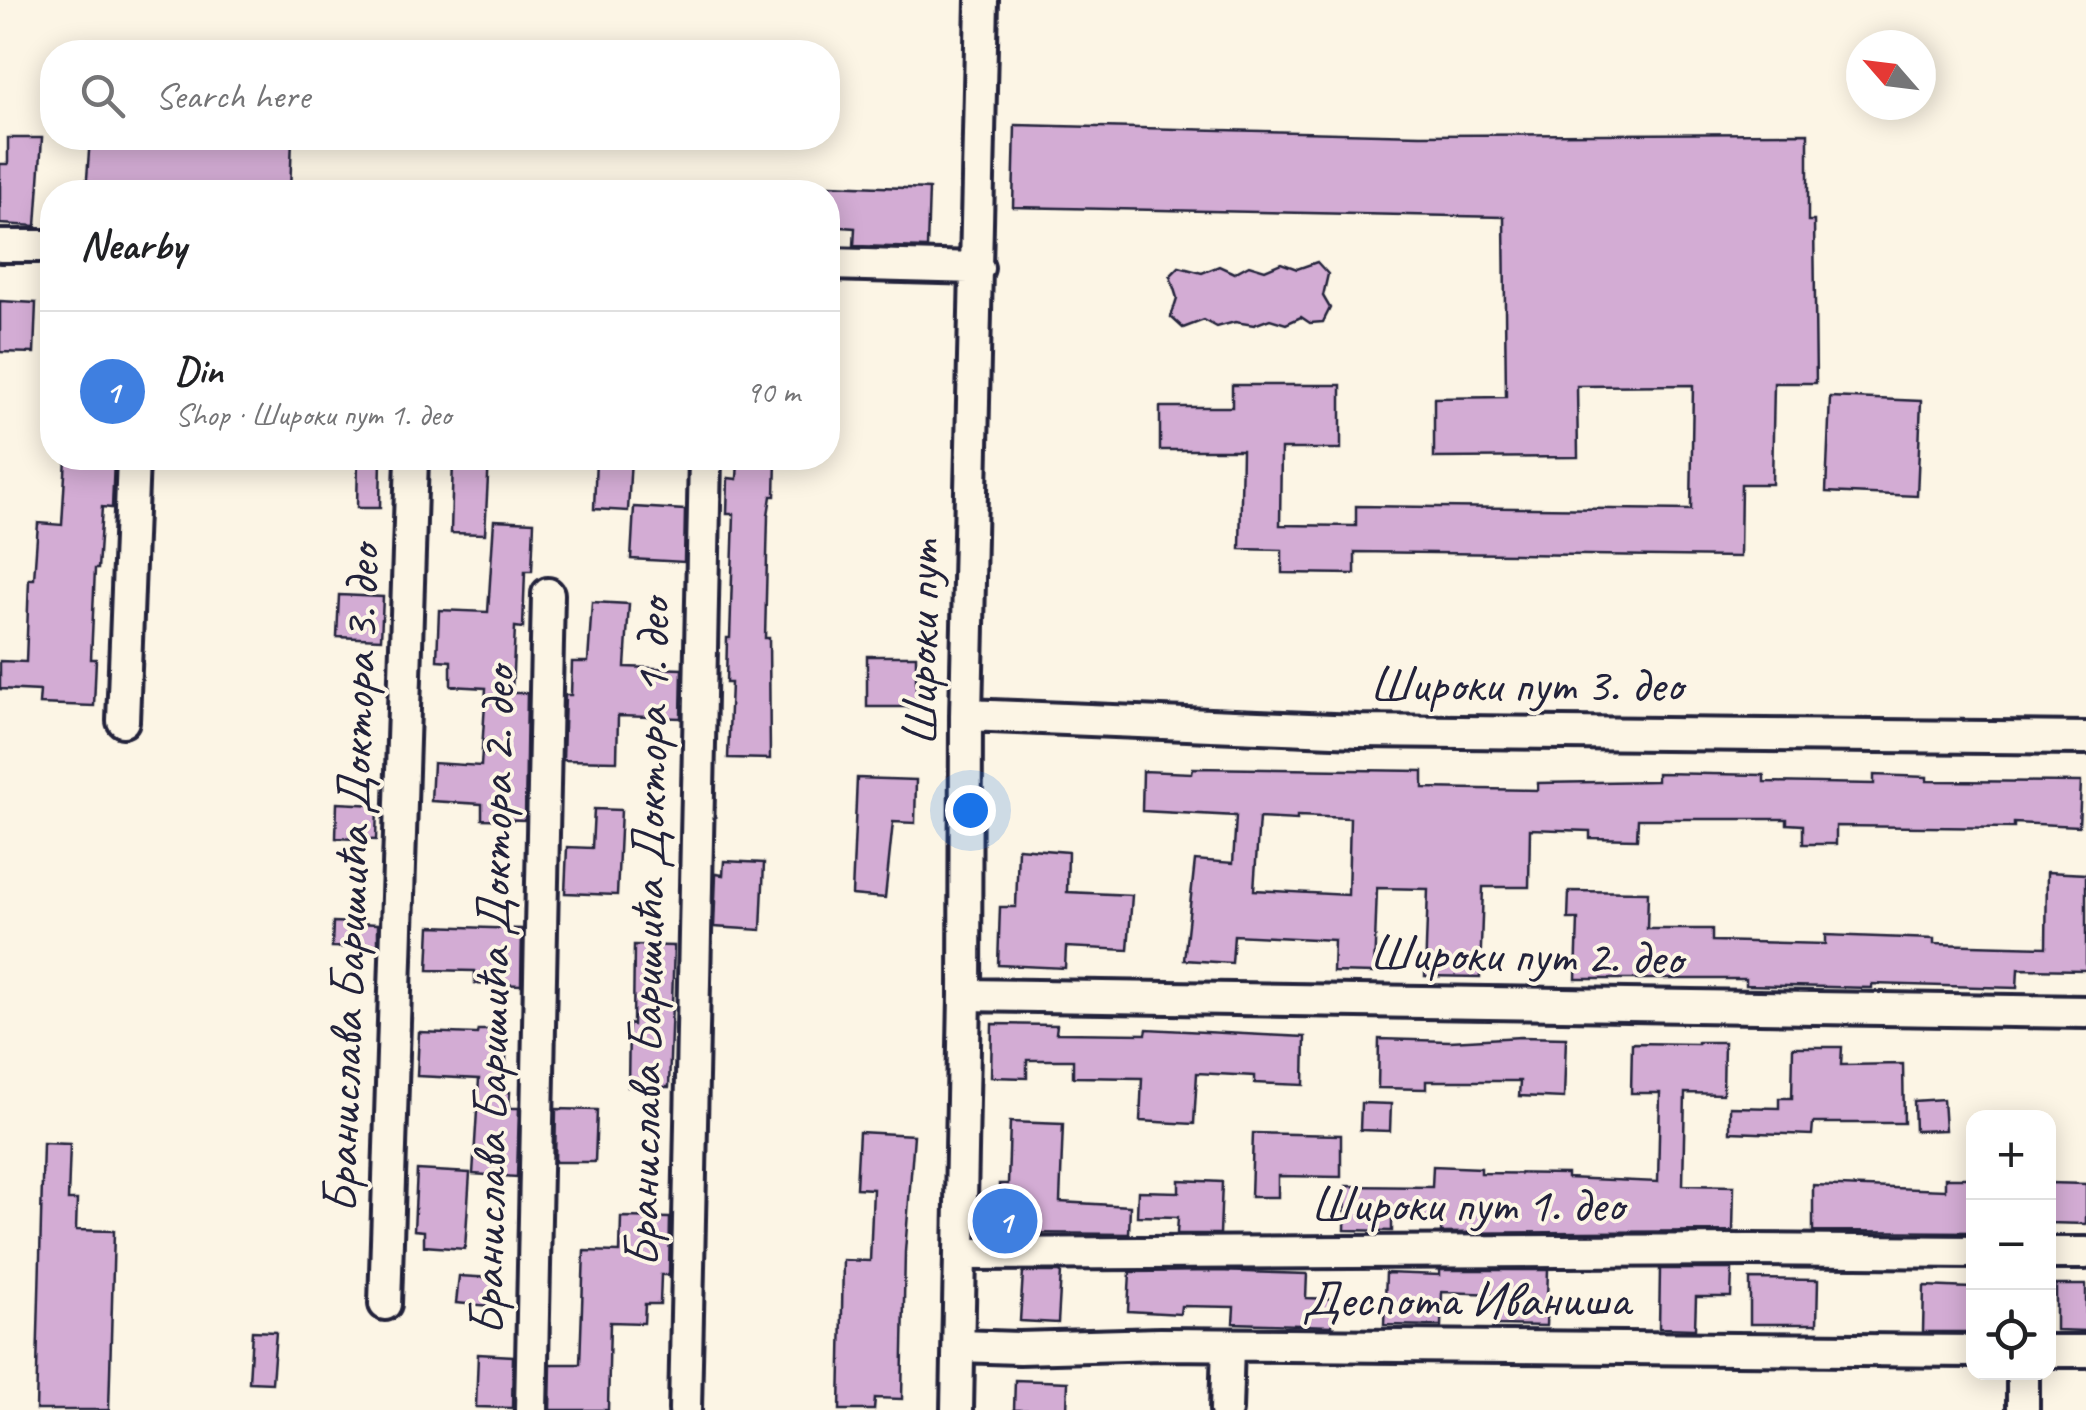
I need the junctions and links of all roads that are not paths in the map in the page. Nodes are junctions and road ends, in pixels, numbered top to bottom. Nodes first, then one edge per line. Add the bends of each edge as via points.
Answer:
1 (982, 0) edge
2 (0, 246) edge
3 (40, 246) edge
4 (840, 264) edge
5 (978, 268) junction
6 (133, 470) edge
7 (412, 470) edge
8 (704, 470) edge
9 (548, 594) dead end
10 (966, 715) junction
11 (123, 721) dead end
12 (2086, 738) edge
13 (965, 995) junction
14 (2086, 1012) edge
15 (1966, 1252) edge
16 (2056, 1253) edge
17 (2086, 1253) edge
18 (961, 1254) junction
19 (384, 1304) dead end
20 (1228, 1345) junction
21 (959, 1346) junction
22 (1966, 1351) edge
23 (2056, 1351) edge
24 (2086, 1351) edge
25 (2023, 1380) edge
26 (532, 1410) edge
27 (685, 1410) edge
28 (957, 1410) edge
29 (1226, 1410) edge
30 (2023, 1410) edge

1 - 5 street, Широки пут
2 - 3 street
4 - 5 street
5 - 10 street, Широки пут
6 - 11 street
7 - 19 street, Бранислава Баришића Доктора 3. део
8 - 27 street, Бранислава Баришића Доктора 1. део
9 - 26 street, Бранислава Баришића Доктора 2. део
10 - 12 street, Широки пут 3. део via 1358,731
10 - 13 street, Широки пут
13 - 14 street, Широки пут 2. део
13 - 18 street, Широки пут
15 - 18 street, Широки пут 1. део
16 - 17 street
18 - 21 street, Широки пут
20 - 21 street, Деспота Иваниша
20 - 22 street, Деспота Иваниша
20 - 29 street
21 - 28 street, Широки пут
23 - 24 street
25 - 30 street

